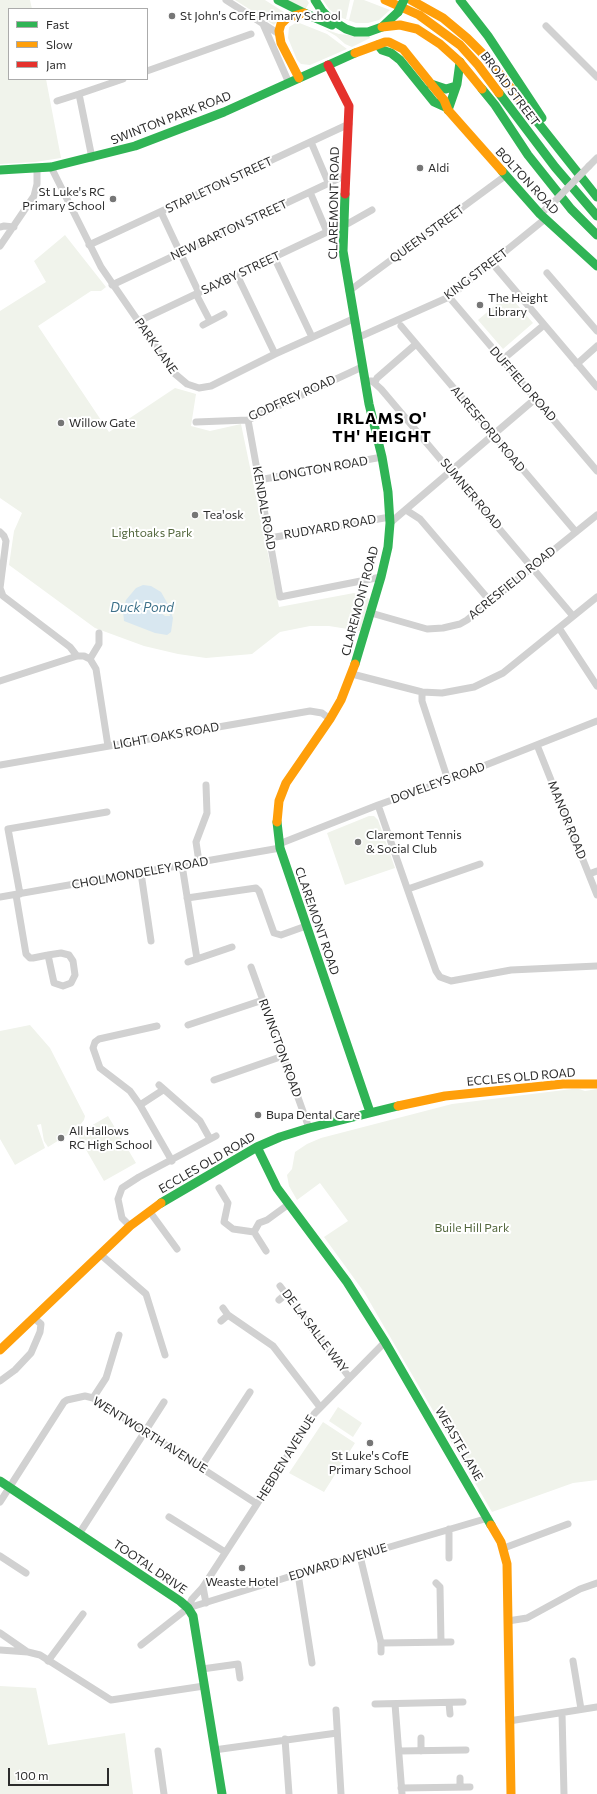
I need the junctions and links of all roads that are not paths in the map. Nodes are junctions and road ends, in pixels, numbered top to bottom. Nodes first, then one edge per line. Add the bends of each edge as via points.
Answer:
1 (226, 0) edge
2 (278, 0) edge
3 (315, 0) edge
4 (385, 0) edge
5 (404, 0) edge
6 (411, 0) edge
7 (460, 0) edge
8 (304, 13) junction
9 (263, 24) junction
10 (546, 26) dead end
11 (382, 27) junction
12 (346, 29) junction
13 (251, 34) dead end
14 (279, 34) junction
15 (378, 46) junction
16 (281, 53) junction
17 (460, 62) junction
18 (328, 65) junction
19 (148, 70) edge
20 (299, 78) junction
21 (597, 78) edge
22 (120, 80) edge
23 (289, 83) junction
24 (431, 84) junction
25 (456, 86) junction
26 (79, 94) junction
27 (57, 101) dead end
28 (446, 108) junction
29 (349, 124) junction
30 (311, 142) junction
31 (92, 158) junction
32 (597, 158) edge
33 (566, 159) junction
34 (51, 167) junction
35 (37, 169) junction
36 (0, 170) edge
37 (346, 174) junction
38 (505, 176) junction
39 (328, 182) junction
40 (310, 192) junction
41 (597, 197) edge
42 (372, 210) dead end
43 (161, 212) junction
44 (543, 216) junction
45 (597, 216) edge
46 (344, 225) junction
47 (0, 227) edge
48 (14, 227) junction
49 (327, 232) junction
50 (597, 235) edge
51 (89, 245) junction
52 (0, 246) edge
53 (180, 253) junction
54 (274, 257) junction
55 (492, 263) junction
56 (597, 266) edge
57 (547, 273) dead end
58 (237, 275) junction
59 (112, 285) junction
60 (348, 291) junction
61 (197, 293) junction
62 (449, 297) junction
63 (224, 314) dead end
64 (353, 319) junction
65 (139, 321) junction
66 (544, 325) junction
67 (401, 326) dead end
68 (597, 331) edge
69 (312, 337) junction
70 (357, 338) junction
71 (416, 344) junction
72 (597, 346) edge
73 (275, 354) junction
74 (502, 360) junction
75 (577, 364) junction
76 (362, 367) junction
77 (365, 381) junction
78 (375, 382) junction
79 (597, 387) edge
80 (535, 399) junction
81 (248, 420) junction
82 (196, 422) dead end
83 (494, 435) junction
84 (382, 457) junction
85 (451, 471) junction
86 (597, 471) edge
87 (259, 480) junction
88 (406, 510) junction
89 (597, 515) edge
90 (390, 520) junction
91 (0, 532) edge
92 (576, 532) junction
93 (270, 538) junction
94 (533, 566) junction
95 (381, 577) junction
96 (1, 597) edge
97 (597, 597) edge
98 (490, 601) junction
99 (371, 613) junction
100 (573, 616) junction
101 (559, 628) junction
102 (99, 633) dead end
103 (77, 656) junction
104 (90, 659) junction
105 (352, 674) junction
106 (0, 681) edge
107 (597, 686) edge
108 (422, 692) junction
109 (330, 719) junction
110 (597, 721) edge
111 (537, 745) junction
112 (108, 746) junction
113 (0, 765) edge
114 (448, 780) junction
115 (206, 785) dead end
116 (378, 805) junction
117 (107, 812) dead end
118 (279, 846) junction
119 (199, 862) junction
120 (480, 864) dead end
121 (182, 865) junction
122 (597, 871) edge
123 (141, 873) junction
124 (589, 874) junction
125 (408, 889) junction
126 (18, 894) junction
127 (597, 894) edge
128 (0, 897) edge
129 (187, 898) junction
130 (306, 926) junction
131 (152, 941) dead end
132 (232, 947) dead end
133 (48, 955) junction
134 (197, 960) junction
135 (188, 962) dead end
136 (597, 966) edge
137 (251, 967) dead end
138 (263, 1000) junction
139 (188, 1025) dead end
140 (157, 1026) dead end
141 (283, 1056) junction
142 (597, 1076) edge
143 (214, 1080) dead end
144 (597, 1084) edge
145 (140, 1105) junction
146 (370, 1112) junction
147 (309, 1128) junction
148 (258, 1147) junction
149 (172, 1161) junction
150 (219, 1188) dead end
151 (289, 1204) junction
152 (150, 1212) junction
153 (130, 1226) junction
154 (254, 1232) junction
155 (177, 1249) dead end
156 (266, 1251) dead end
157 (100, 1254) junction
158 (280, 1286) dead end
159 (286, 1294) junction
160 (279, 1300) dead end
161 (223, 1308) dead end
162 (228, 1315) junction
163 (34, 1318) junction
164 (221, 1321) dead end
165 (119, 1335) dead end
166 (385, 1342) junction
167 (0, 1350) edge
168 (165, 1356) dead end
169 (349, 1377) junction
170 (0, 1381) edge
171 (250, 1392) dead end
172 (93, 1398) junction
173 (164, 1402) dead end
174 (320, 1407) junction
175 (144, 1431) junction
176 (201, 1467) junction
177 (0, 1481) edge
178 (10, 1487) junction
179 (0, 1502) edge
180 (257, 1504) junction
181 (169, 1517) dead end
182 (488, 1518) junction
183 (568, 1524) dead end
184 (449, 1529) junction
185 (78, 1534) junction
186 (504, 1548) junction
187 (225, 1552) junction
188 (0, 1556) edge
189 (360, 1556) junction
190 (449, 1558) dead end
191 (26, 1573) dead end
192 (298, 1574) junction
193 (436, 1583) dead end
194 (597, 1583) edge
195 (203, 1586) junction
196 (206, 1603) junction
197 (188, 1608) junction
198 (84, 1614) dead end
199 (508, 1620) junction
200 (0, 1633) edge
201 (441, 1642) junction
202 (451, 1642) dead end
203 (381, 1643) junction
204 (141, 1645) dead end
205 (0, 1650) edge
206 (26, 1651) junction
207 (382, 1652) dead end
208 (48, 1661) junction
209 (573, 1661) dead end
210 (312, 1663) dead end
211 (202, 1669) junction
212 (240, 1678) dead end
213 (204, 1686) junction
214 (463, 1702) dead end
215 (449, 1703) junction
216 (375, 1704) dead end
217 (395, 1704) junction
218 (597, 1707) edge
219 (581, 1709) junction
220 (336, 1710) dead end
221 (562, 1713) junction
222 (450, 1714) dead end
223 (509, 1721) junction
224 (337, 1732) junction
225 (421, 1738) dead end
226 (285, 1739) junction
227 (214, 1750) junction
228 (466, 1750) dead end
229 (399, 1751) junction
230 (421, 1751) junction
231 (158, 1752) dead end
232 (460, 1778) dead end
233 (460, 1787) junction
234 (470, 1787) dead end
235 (401, 1791) edge
236 (164, 1794) edge
237 (222, 1794) edge
238 (289, 1794) edge
239 (342, 1794) edge
240 (511, 1794) edge
241 (564, 1794) edge

1 - 9 street
2 - 8 main road
3 - 12 main road via 327,17
4 - 45 main road, BROAD STREET via 418,15 460,45 478,64 555,167
5 - 11 main road, bridge via 398,12
6 - 33 main road, BROAD STREET via 443,18 488,59
7 - 33 main road via 497,48
8 - 12 main road
8 - 14 main road via 287,18 281,24
9 - 14 street
9 - 16 street
10 - 21 street
11 - 12 main road via 362,32
11 - 17 main road via 392,25 416,28 440,44
13 - 19 street
14 - 16 main road
15 - 18 main road, BOLTON ROAD via 361,50
15 - 24 main road, BOLTON ROAD via 385,42 399,46 416,63
15 - 28 main road, BOLTON ROAD via 395,56 434,102
16 - 20 main road
16 - 23 street
17 - 25 main road
17 - 50 main road via 495,105 528,155 571,209
18 - 20 main road
18 - 29 main road, CLAREMONT ROAD via 349,106
20 - 23 main road, SWINTON PARK ROAD
22 - 26 street
23 - 31 main road, SWINTON PARK ROAD via 186,128
24 - 25 main road via 446,89
24 - 28 main road, BOLTON ROAD via 444,100
25 - 28 main road
26 - 27 street
26 - 31 street
28 - 38 main road, BOLTON ROAD
29 - 30 street, STAPLETON STREET
29 - 37 main road, CLAREMONT ROAD
30 - 39 street
30 - 43 street, STAPLETON STREET
31 - 34 main road, SWINTON PARK ROAD
32 - 44 street, KING STREET, bridge
33 - 41 main road, BROAD STREET
34 - 35 main road, SWINTON PARK ROAD
34 - 51 street, PARK LANE
35 - 36 main road, SWINTON PARK ROAD
35 - 48 street via 34,196
37 - 39 street, NEW BARTON STREET
37 - 46 main road, CLAREMONT ROAD
38 - 44 main road, BOLTON ROAD
38 - 60 street, QUEEN STREET
39 - 40 street, NEW BARTON STREET
40 - 49 street
40 - 53 street, NEW BARTON STREET
42 - 46 street, SAXBY STREET
43 - 51 street, STAPLETON STREET
43 - 53 street
44 - 55 street, KING STREET
44 - 56 main road, BOLTON ROAD
46 - 49 street, SAXBY STREET
46 - 60 main road, CLAREMONT ROAD via 343,251
47 - 48 street
48 - 52 street
49 - 54 street, SAXBY STREET
51 - 59 street, PARK LANE
53 - 59 street, NEW BARTON STREET
53 - 61 street
54 - 58 street, SAXBY STREET
54 - 69 street
55 - 62 street, KING STREET
55 - 66 street
57 - 68 street
58 - 61 street, SAXBY STREET
58 - 73 street
59 - 65 street, PARK LANE
60 - 64 main road, CLAREMONT ROAD
61 - 63 street via 206,323
61 - 65 street, SAXBY STREET
62 - 70 street, KING STREET
62 - 74 street, DUFFIELD ROAD
64 - 69 street, PARK LANE
64 - 70 main road, CLAREMONT ROAD
65 - 73 street, PARK LANE via 174,373 183,382 195,388 211,386
66 - 74 street
66 - 75 street
67 - 71 street, ALRESFORD ROAD
69 - 73 street, PARK LANE
70 - 76 main road, CLAREMONT ROAD
71 - 78 street
71 - 83 street, ALRESFORD ROAD
72 - 75 street
74 - 80 street, DUFFIELD ROAD
75 - 79 street
76 - 77 main road, CLAREMONT ROAD
76 - 81 street, GODFREY ROAD
77 - 78 street
77 - 84 main road, CLAREMONT ROAD
78 - 85 street, SUMNER ROAD
80 - 83 street
80 - 86 street, DUFFIELD ROAD
81 - 82 street, GODFREY ROAD
81 - 87 street, KENDAL ROAD
83 - 85 street
83 - 92 street, ALRESFORD ROAD
84 - 87 street, LONGTON ROAD
84 - 90 main road, CLAREMONT ROAD
85 - 88 street
85 - 94 street, SUMNER ROAD
87 - 93 street, KENDAL ROAD
88 - 90 street
88 - 98 street via 420,519
89 - 92 street, ACRESFIELD ROAD
90 - 93 street, RUDYARD ROAD
90 - 95 main road, CLAREMONT ROAD via 388,547
91 - 96 street via 6,541
92 - 94 street, ACRESFIELD ROAD
93 - 95 street, KENDAL ROAD via 280,597
94 - 98 street, ACRESFIELD ROAD
94 - 100 street, SUMNER ROAD
95 - 99 main road, CLAREMONT ROAD
96 - 103 street via 70,647
97 - 100 street
98 - 99 street, ACRESFIELD ROAD via 467,620 439,629 427,629
99 - 105 main road, CLAREMONT ROAD
100 - 101 street
101 - 107 street
101 - 108 street via 494,678 474,687 448,692
102 - 104 street via 99,644
103 - 104 street
103 - 106 street
104 - 112 street via 96,669
105 - 108 street
105 - 109 main road, CLAREMONT ROAD
108 - 114 street via 422,701
109 - 112 street, LIGHT OAKS ROAD via 322,713 310,711
109 - 118 main road, CLAREMONT ROAD via 283,788 278,811
110 - 111 street, DOVELEYS ROAD
111 - 114 street, DOVELEYS ROAD
111 - 124 street, MANOR ROAD
112 - 113 street, LIGHT OAKS ROAD
114 - 116 street, DOVELEYS ROAD
115 - 119 street via 207,813 196,842
116 - 118 street, DOVELEYS ROAD
116 - 125 street
117 - 126 street via 8,829
118 - 119 street, CHOLMONDELEY ROAD
118 - 130 main road, CLAREMONT ROAD
119 - 121 street, CHOLMONDELEY ROAD
120 - 125 street
121 - 123 street, CHOLMONDELEY ROAD
121 - 129 street
122 - 124 street
123 - 126 street, CHOLMONDELEY ROAD
123 - 131 street
124 - 127 street, MANOR ROAD
125 - 136 street via 436,971 443,979 454,981 526,968
126 - 128 street, CHOLMONDELEY ROAD
126 - 133 street via 26,954 30,958
129 - 130 street via 256,888 274,933 281,935
129 - 134 street
130 - 146 main road, CLAREMONT ROAD
132 - 134 street
133 - 133 street via 64,953 72,957 75,975 71,983 63,986 54,983
134 - 135 street
137 - 138 street, RIVINGTON ROAD
138 - 139 street
138 - 141 street, RIVINGTON ROAD
140 - 145 street via 99,1039 93,1046 100,1068 130,1091
141 - 143 street
141 - 147 street, RIVINGTON ROAD
142 - 144 street
144 - 146 main road, ECCLES OLD ROAD via 563,1084 445,1096
145 - 149 street
145 - 149 street via 161,1087 200,1121 213,1138
146 - 147 main road, ECCLES OLD ROAD
147 - 148 main road, ECCLES OLD ROAD
148 - 151 main road, WEASTE LANE via 277,1188
148 - 152 main road, ECCLES OLD ROAD
149 - 153 street via 122,1188 118,1199 122,1218
150 - 154 street via 228,1203 224,1222 233,1230
151 - 154 street via 259,1223
151 - 166 main road, WEASTE LANE via 347,1282
152 - 153 main road, ECCLES OLD ROAD
152 - 155 street
153 - 157 main road, ECCLES OLD ROAD
154 - 156 street
157 - 163 main road, ECCLES OLD ROAD
157 - 168 street via 146,1294
158 - 159 street, DE LA SALLE WAY
159 - 160 street
159 - 169 street, DE LA SALLE WAY
161 - 162 street
162 - 164 street
162 - 174 street via 273,1346
163 - 167 main road, ECCLES OLD ROAD
163 - 170 street via 41,1324 31,1353
165 - 172 street via 106,1378
166 - 169 street, HEBDEN AVENUE
166 - 182 main road, WEASTE LANE
169 - 174 street, HEBDEN AVENUE
171 - 176 street
172 - 175 street, WENTWORTH AVENUE
172 - 178 street, WENTWORTH AVENUE via 85,1396 64,1402
173 - 175 street
174 - 180 street, HEBDEN AVENUE
175 - 176 street, WENTWORTH AVENUE
175 - 185 street
176 - 180 street, WENTWORTH AVENUE
177 - 178 main road, TOOTAL DRIVE
178 - 179 street, WENTWORTH AVENUE
178 - 185 main road, TOOTAL DRIVE
180 - 187 street, HEBDEN AVENUE
181 - 187 street
182 - 184 street, EDWARD AVENUE
182 - 186 main road, WEASTE LANE
183 - 186 street
184 - 189 street, EDWARD AVENUE
184 - 190 street
185 - 197 main road, TOOTAL DRIVE
186 - 199 main road, WEASTE LANE via 507,1564
187 - 195 street, HEBDEN AVENUE
188 - 191 street
189 - 192 street, EDWARD AVENUE
189 - 203 street
192 - 196 street, EDWARD AVENUE
192 - 210 street
193 - 201 street via 440,1587
194 - 199 street via 580,1589 528,1618
195 - 196 street
195 - 197 street, HEBDEN AVENUE
196 - 197 street, EDWARD AVENUE
197 - 204 street
197 - 211 main road, TOOTAL DRIVE via 193,1616
198 - 208 street
199 - 223 main road, WEASTE LANE
200 - 206 street
201 - 202 street
201 - 203 street
203 - 207 street
205 - 206 street
206 - 208 street via 40,1655
208 - 213 street via 111,1700
209 - 219 street
211 - 212 street via 238,1664
211 - 213 main road, TOOTAL DRIVE
213 - 227 main road, TOOTAL DRIVE
214 - 215 street
215 - 217 street
215 - 222 street
216 - 217 street
217 - 229 street
218 - 219 street
219 - 221 street
220 - 224 street
221 - 223 street
221 - 241 street
223 - 240 main road, WEASTE LANE
224 - 226 street
224 - 239 street
225 - 230 street
226 - 227 street
226 - 238 street
227 - 237 main road, TOOTAL DRIVE
228 - 230 street
229 - 230 street
229 - 235 street
231 - 236 street
232 - 233 street
233 - 234 street
233 - 235 street

